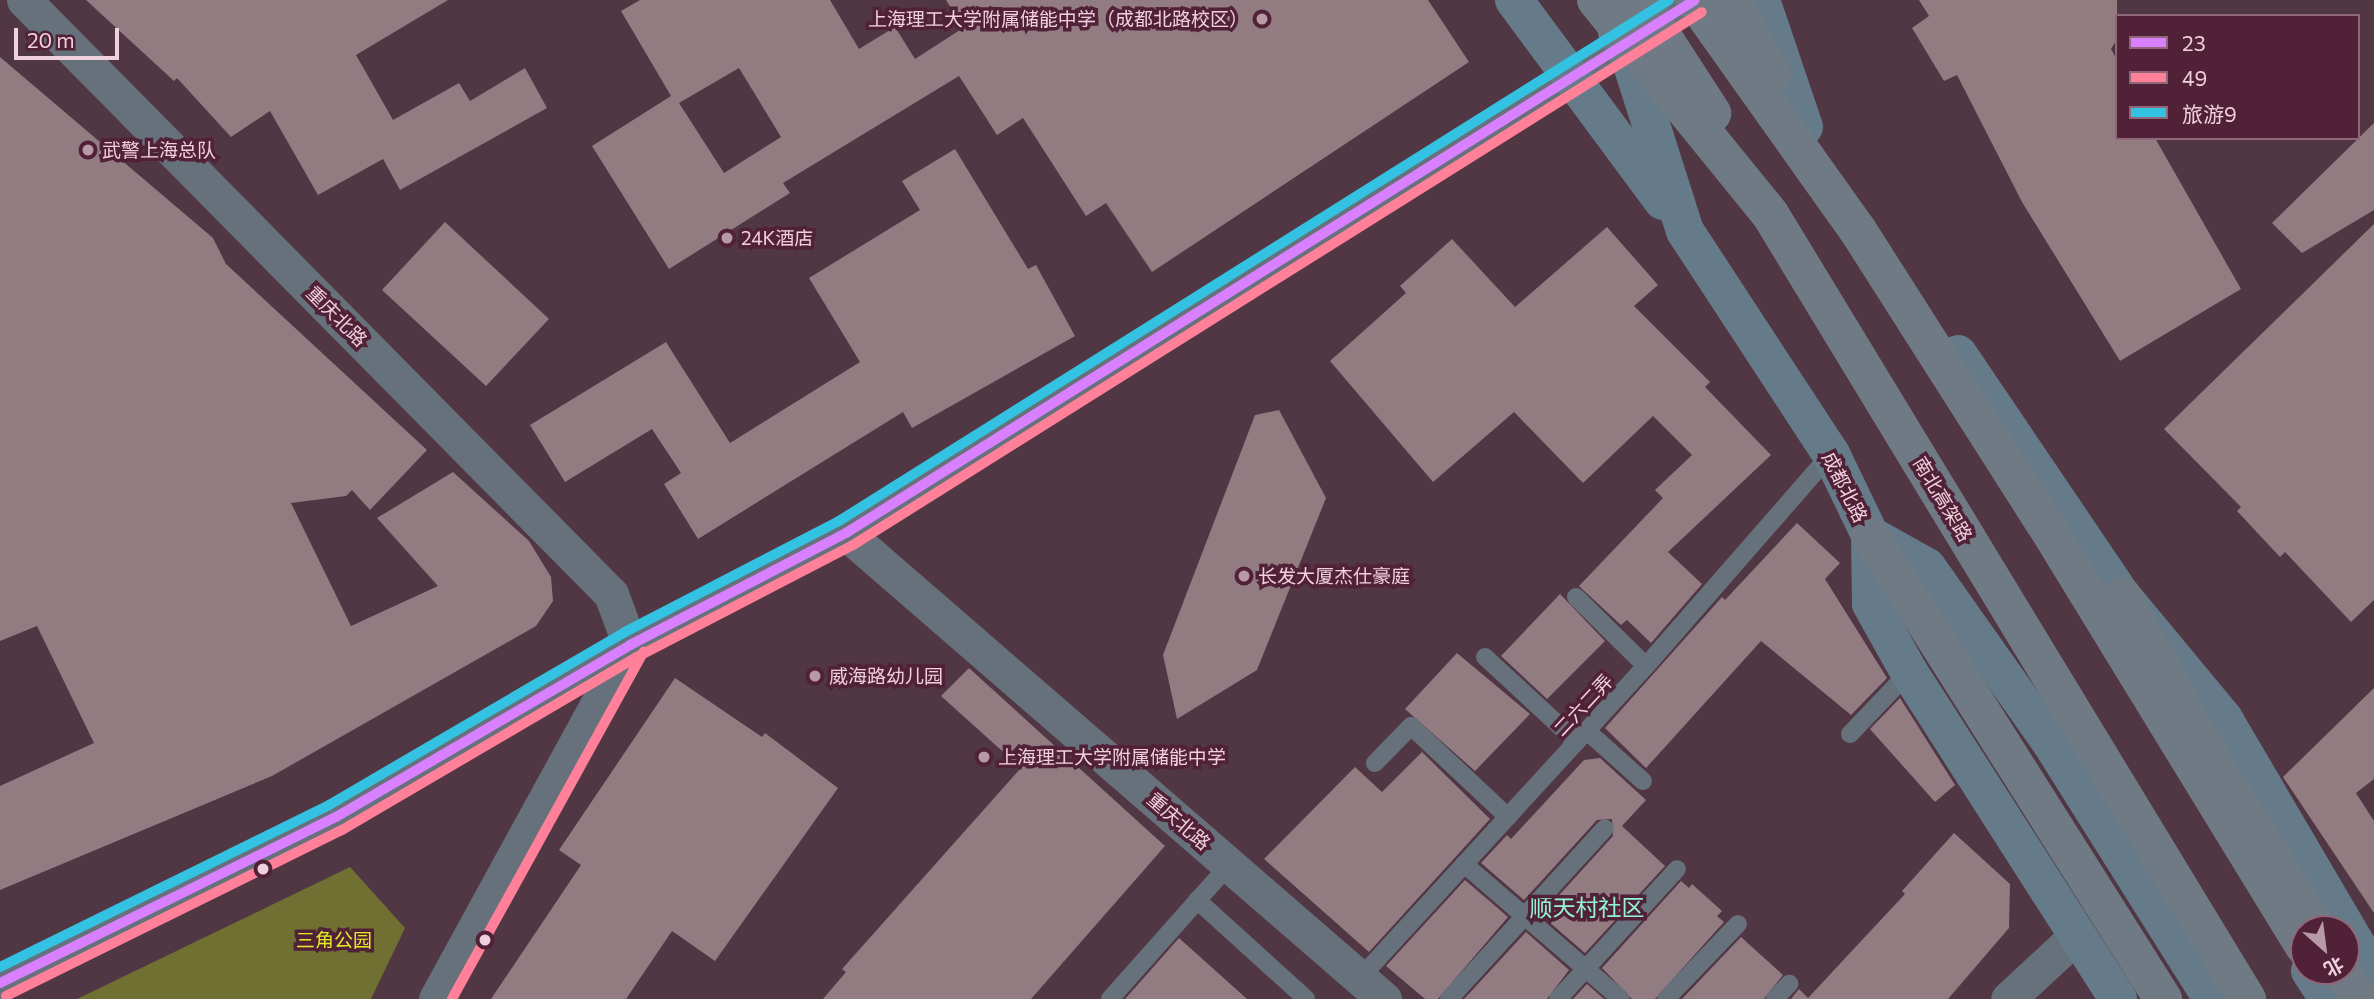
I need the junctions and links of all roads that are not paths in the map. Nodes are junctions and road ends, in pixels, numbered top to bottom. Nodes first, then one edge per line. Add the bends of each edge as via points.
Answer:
1 (24, 0) edge
2 (1514, 0) edge
3 (1594, 0) edge
4 (1639, 0) edge
5 (1695, 0) edge
6 (1710, 0) edge
7 (1732, 0) edge
8 (1761, 0) edge
9 (1625, 43) junction
10 (1575, 76) junction
11 (1804, 127) junction
12 (1770, 214) junction
13 (1857, 229) junction
14 (1685, 231) junction
15 (1831, 454) junction
16 (846, 533) junction
17 (1870, 535) junction
18 (2122, 596) junction
19 (1576, 597) dead end
20 (630, 645) junction
21 (1485, 657) dead end
22 (1646, 666) junction
23 (1909, 673) junction
24 (1850, 734) dead end
25 (1582, 737) junction
26 (1375, 764) dead end
27 (1643, 781) dead end
28 (1508, 817) junction
29 (1605, 828) dead end
30 (1464, 864) junction
31 (1229, 865) junction
32 (1677, 869) dead end
33 (1197, 900) junction
34 (1523, 915) junction
35 (2308, 915) edge
36 (1738, 923) dead end
37 (2290, 923) edge
38 (2077, 934) junction
39 (2290, 941) edge
40 (1584, 968) junction
41 (2374, 975) edge
42 (0, 983) edge
43 (1789, 984) dead end
44 (1372, 988) edge
45 (436, 999) edge
46 (1110, 999) edge
47 (1306, 999) edge
48 (1449, 999) edge
49 (1558, 999) edge
50 (1621, 999) edge
51 (1665, 999) edge
52 (1775, 999) edge
53 (2008, 999) edge
54 (2118, 999) edge
55 (2163, 999) edge
56 (2212, 999) edge
57 (2247, 999) edge

1 - 20 street, 重庆北路 via 611,594
2 - 10 main road
3 - 9 main road, 成都北路
3 - 12 highway, bridge
4 - 12 highway, 南北高架路, bridge via 1686,68
5 - 9 street
5 - 13 highway, bridge
6 - 11 main road
7 - 13 highway, bridge
8 - 11 main road
9 - 10 street
9 - 14 main road, 成都北路
10 - 14 main road
10 - 16 street
11 - 18 main road
12 - 57 highway, 南北高架路
13 - 37 highway, bridge via 2044,522
14 - 15 main road, 成都北路
15 - 17 main road, 成都北路
15 - 22 lane, 二六二弄
16 - 20 street
16 - 31 street, 重庆北路
17 - 23 main road via 1871,604
17 - 55 highway
17 - 56 main road, 成都北路 via 1927,567 2051,743
18 - 35 highway via 2218,771
18 - 39 main road via 2134,701
18 - 41 main road via 2224,719
19 - 22 lane
20 - 42 street via 336,817
20 - 45 street
21 - 25 lane
22 - 25 lane, 二六二弄
23 - 24 lane
23 - 38 main road
25 - 27 lane
25 - 28 lane, 二六二弄
26 - 28 lane via 1411,726
28 - 30 lane, 二六二弄
29 - 34 lane
30 - 34 lane
30 - 44 lane, 二六二弄
31 - 33 lane
31 - 44 street, 重庆北路
32 - 40 lane
33 - 46 lane
33 - 47 lane
34 - 40 lane
34 - 48 lane
36 - 51 lane
38 - 53 street
38 - 54 main road
40 - 49 lane
40 - 50 lane
43 - 52 lane

